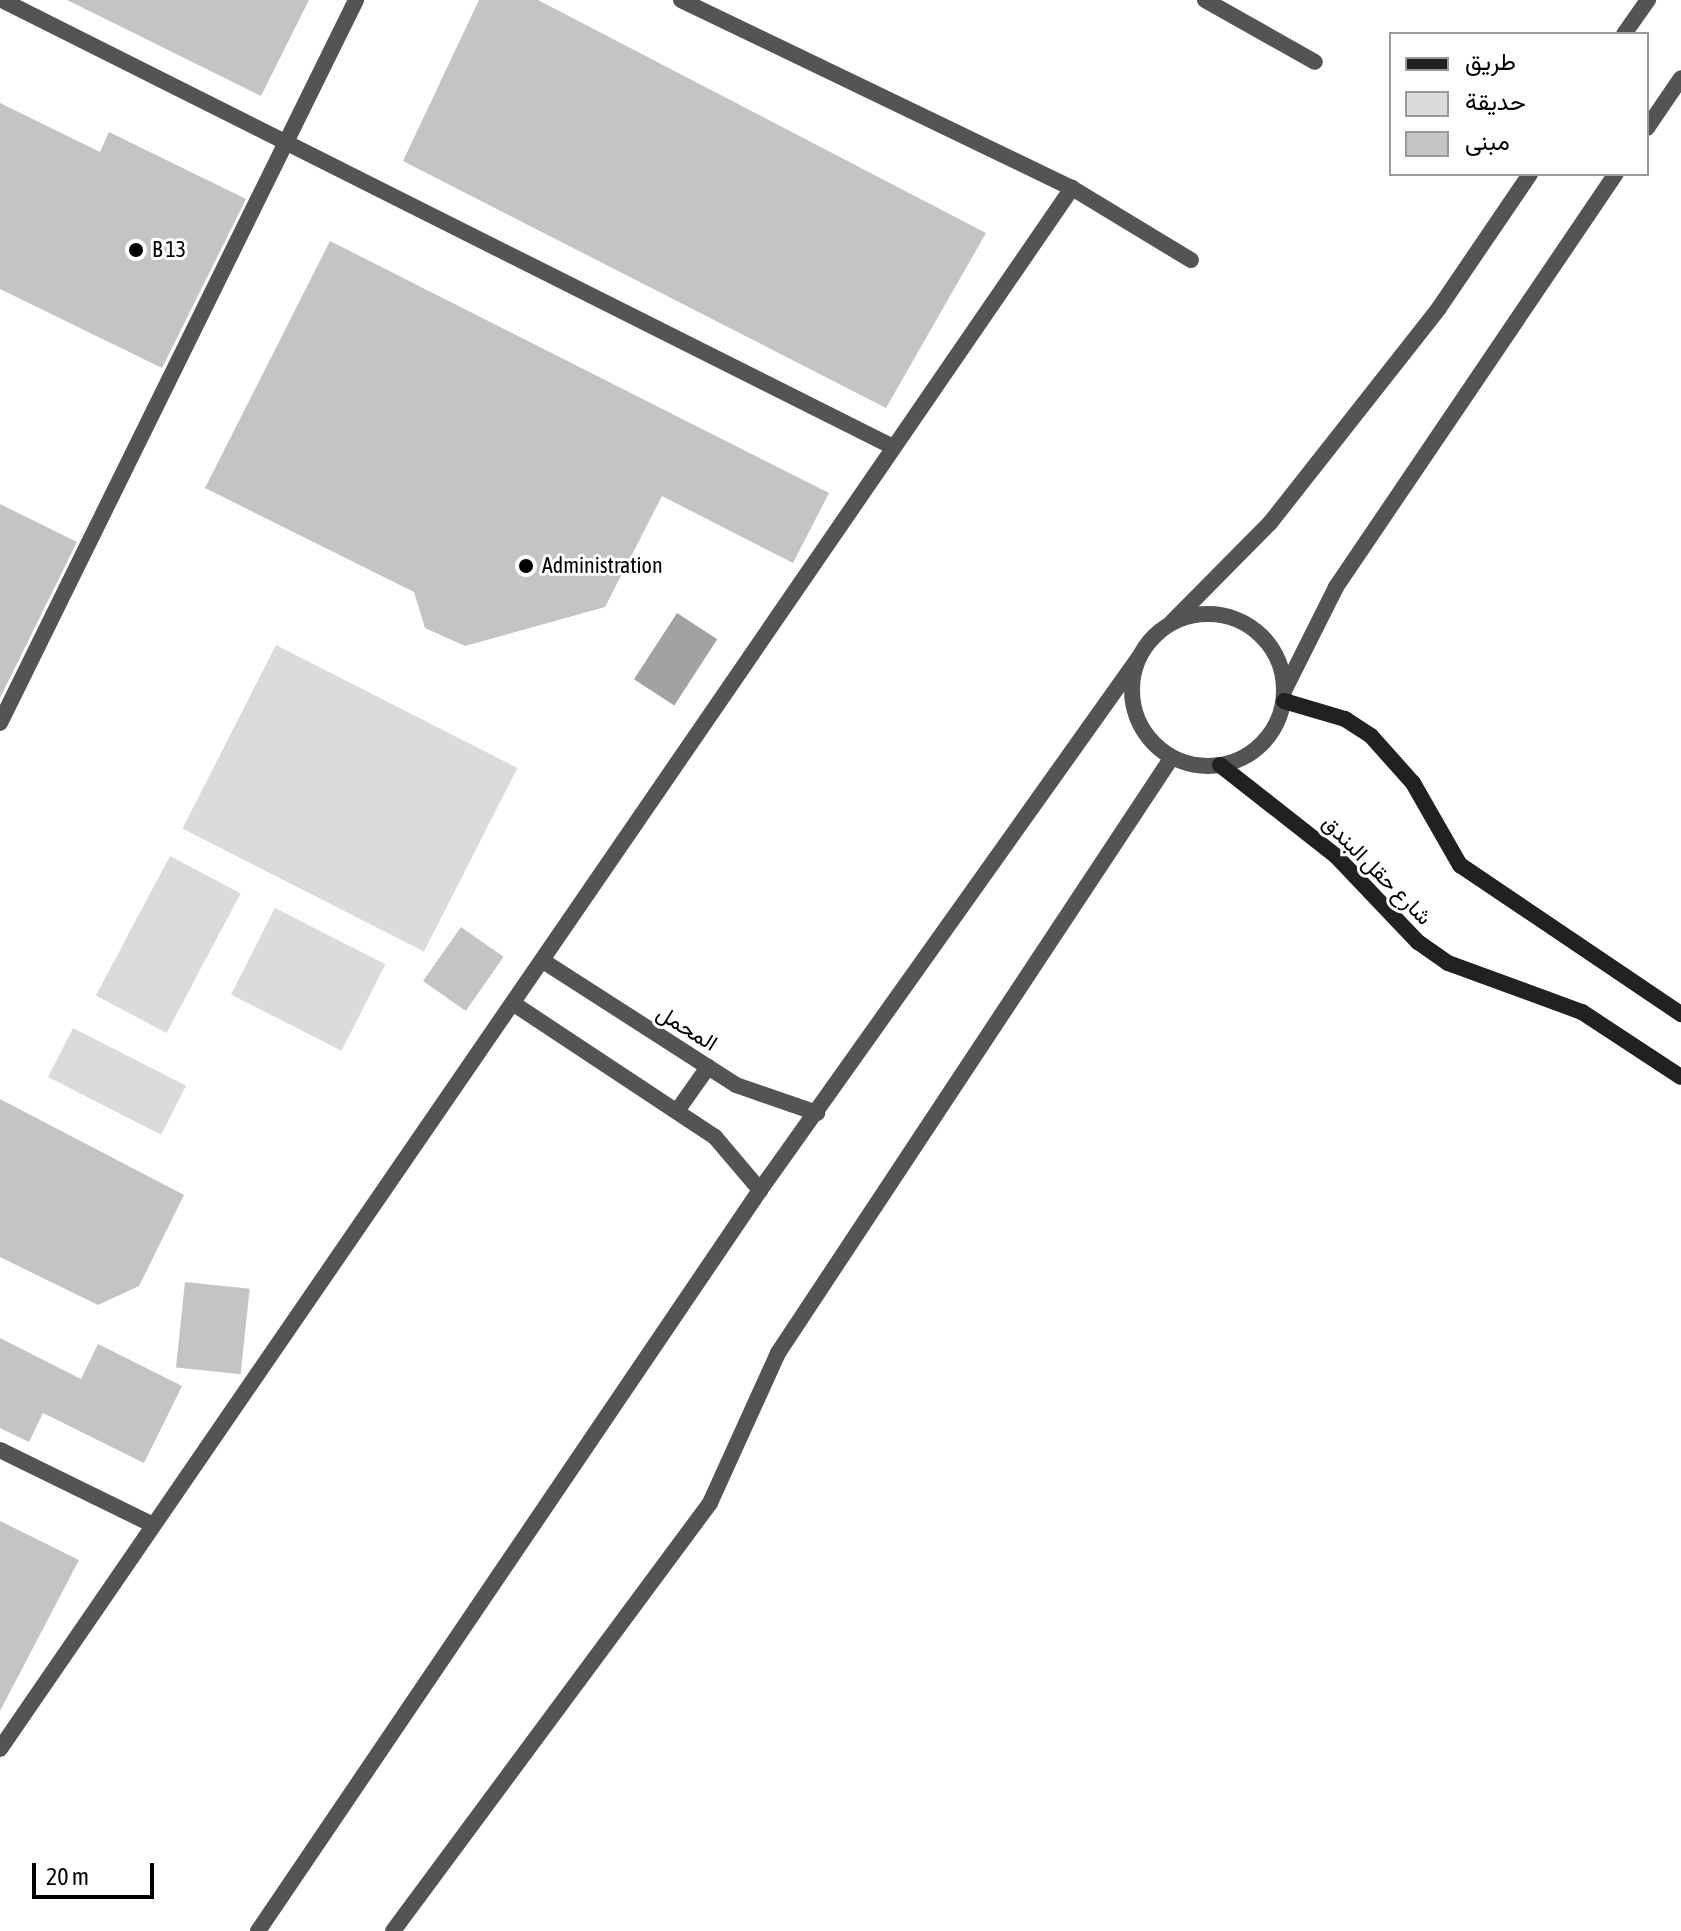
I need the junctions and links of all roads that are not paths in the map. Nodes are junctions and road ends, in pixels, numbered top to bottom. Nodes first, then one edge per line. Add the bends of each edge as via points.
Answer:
1 (2, 0) edge
2 (356, 0) edge
3 (681, 0) edge
4 (1648, 0) edge
5 (1208, 1) edge
6 (1625, 32) edge
7 (1315, 62) dead end
8 (1681, 78) edge
9 (1649, 125) edge
10 (286, 142) junction
11 (1529, 176) edge
12 (1615, 176) edge
13 (1072, 188) junction
14 (1191, 260) dead end
15 (891, 446) junction
16 (1172, 622) junction
17 (1139, 657) junction
18 (1285, 695) junction
19 (0, 723) edge
20 (1172, 757) junction
21 (1220, 765) junction
22 (543, 961) junction
23 (514, 1004) junction
24 (1681, 1014) edge
25 (708, 1067) junction
26 (1681, 1077) edge
27 (677, 1111) junction
28 (817, 1113) junction
29 (760, 1190) junction
30 (0, 1450) edge
31 (153, 1525) junction
32 (0, 1749) edge
33 (258, 1931) edge
34 (393, 1931) edge

1 - 10 street
2 - 10 street
3 - 13 street
4 - 6 street
5 - 7 street
8 - 9 street
10 - 15 street
10 - 19 street
11 - 16 street via 1439,308 1263,533
12 - 18 street via 1336,587
13 - 14 street
13 - 15 street
15 - 22 street
16 - 17 street
16 - 18 street via 1216,613 1256,630 1277,657
17 - 20 street via 1136,713 1147,735
17 - 28 street
18 - 21 street via 1270,736
18 - 24 main road via 1371,736 1413,783 1460,865 1496,896
20 - 21 street
20 - 34 street via 778,1353 710,1503
21 - 26 main road, شارع حقل البندق via 1336,856 1418,942 1448,963 1582,1012
22 - 23 street
22 - 25 street, المحمل
23 - 27 street
23 - 31 street
25 - 27 street
25 - 28 street, المحمل via 755,1094
27 - 29 street via 740,1159
28 - 29 street
29 - 33 street
30 - 31 street
31 - 32 street

